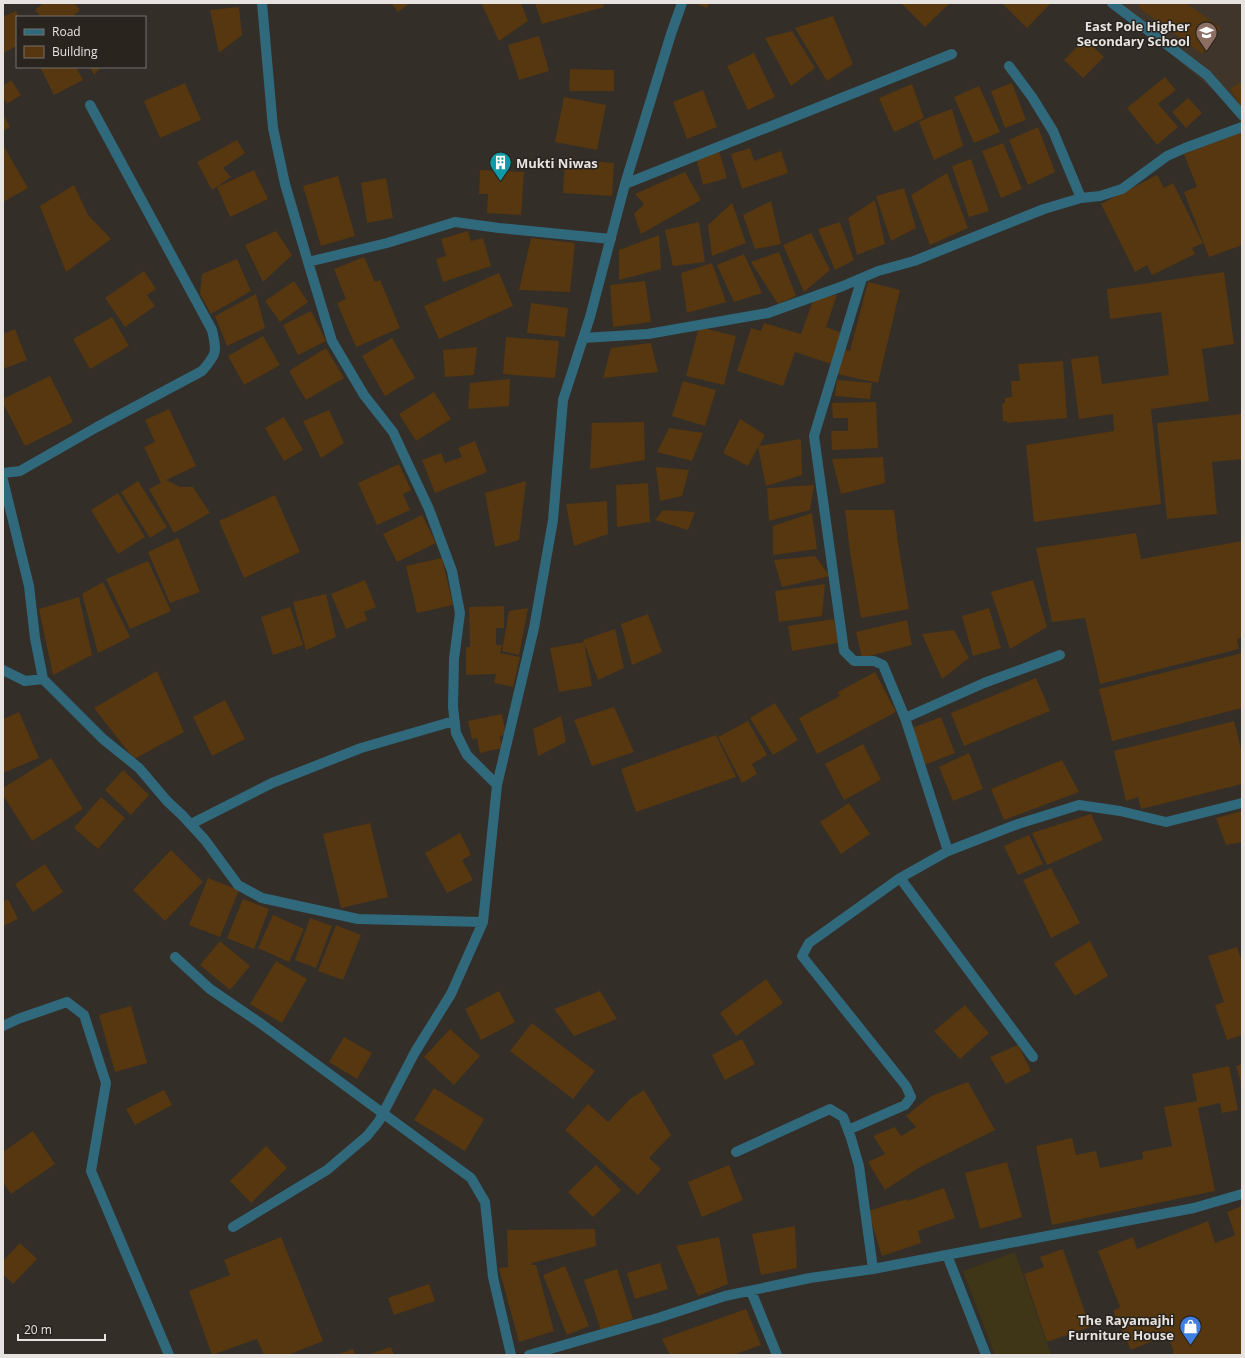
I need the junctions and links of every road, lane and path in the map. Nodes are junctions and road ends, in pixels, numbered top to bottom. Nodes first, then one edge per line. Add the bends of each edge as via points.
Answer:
1 (262, 3) edge
2 (682, 3) edge
3 (1112, 3) edge
4 (952, 54) dead end
5 (1009, 66) dead end
6 (90, 105) dead end
7 (1242, 115) edge
8 (1242, 126) edge
9 (625, 184) junction
10 (1081, 198) junction
11 (611, 239) junction
12 (308, 262) junction
13 (862, 278) junction
14 (583, 338) junction
15 (3, 473) edge
16 (3, 480) edge
17 (1060, 655) dead end
18 (3, 670) edge
19 (43, 679) junction
20 (905, 718) junction
21 (454, 720) junction
22 (497, 785) junction
23 (1242, 803) edge
24 (191, 824) junction
25 (948, 851) junction
26 (900, 878) junction
27 (483, 922) junction
28 (175, 957) dead end
29 (3, 1026) edge
30 (1034, 1057) dead end
31 (382, 1114) junction
32 (848, 1130) junction
33 (736, 1152) dead end
34 (1242, 1194) edge
35 (233, 1227) dead end
36 (947, 1255) junction
37 (873, 1270) junction
38 (751, 1291) junction
39 (169, 1355) edge
40 (511, 1355) edge
41 (529, 1355) edge
42 (777, 1355) edge
43 (986, 1355) edge

1 - 12 street via 273,128 285,184
2 - 9 street
3 - 7 street via 1207,75
4 - 9 street
5 - 10 street via 1053,131
6 - 15 street via 212,330 216,348 211,361 202,371 20,471
8 - 10 street via 1167,156 1122,189 1100,196
9 - 11 street
10 - 13 street via 1044,209 914,261
11 - 12 street via 455,222 387,243
11 - 14 street
12 - 21 street via 332,341 364,395 392,432 429,509 452,571 460,613 454,659
13 - 14 street via 768,313 648,334
13 - 20 street via 814,436 844,651 854,661 874,661 883,665
14 - 22 street via 563,400 553,520 534,628
16 - 19 street via 29,586
17 - 20 street via 984,683
18 - 19 street via 25,681
19 - 24 street via 103,739 139,768
20 - 25 street
21 - 22 street via 456,733 467,755
21 - 24 street via 361,748 272,783
22 - 27 street
23 - 25 street via 1166,822 1079,804
24 - 27 street via 238,885 262,898 358,919
25 - 26 street
26 - 30 street
26 - 32 street via 809,943 802,956 906,1086 912,1097 905,1105
27 - 31 street via 451,994 415,1052
28 - 31 street via 210,989
29 - 39 street via 67,1002 84,1015 106,1083 91,1171
31 - 35 street via 367,1136 327,1170
31 - 40 street via 471,1178 485,1202 493,1277
32 - 33 street via 842,1117 830,1109
32 - 37 street via 859,1166
34 - 36 street via 1194,1208
36 - 37 street
36 - 43 street
37 - 38 street via 810,1278
38 - 41 street via 725,1296
38 - 42 street

